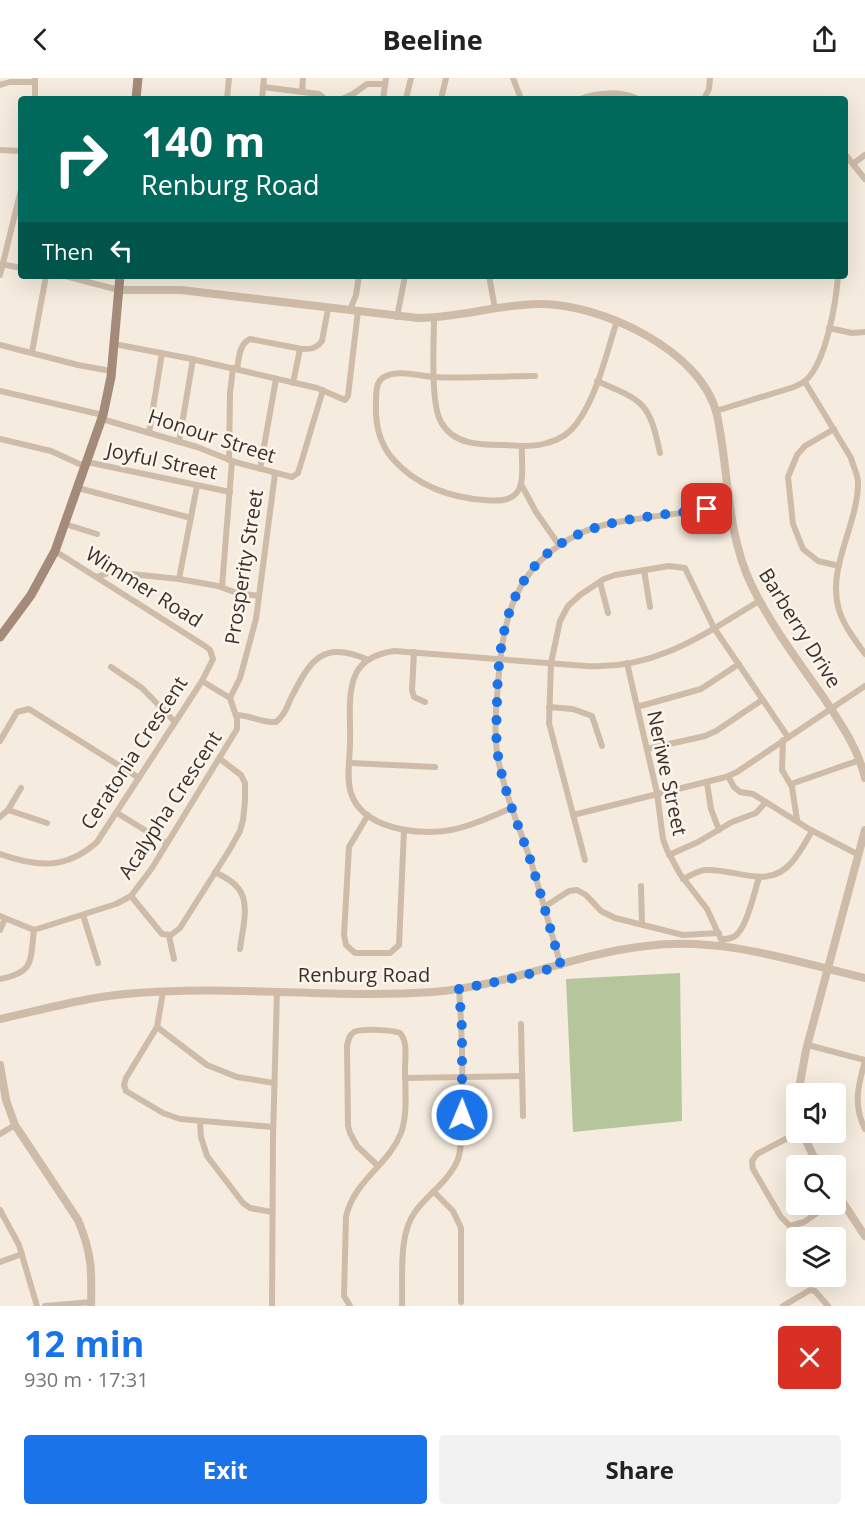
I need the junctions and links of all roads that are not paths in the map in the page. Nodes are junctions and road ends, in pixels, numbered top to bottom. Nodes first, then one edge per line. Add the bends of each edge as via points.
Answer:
1 (138, 78) edge
2 (229, 78) edge
3 (264, 78) edge
4 (303, 78) edge
5 (411, 78) edge
6 (446, 78) edge
7 (513, 78) edge
8 (711, 78) edge
9 (35, 80) edge
10 (385, 81) edge
11 (0, 86) edge
12 (263, 87) junction
13 (302, 92) junction
14 (35, 96) edge
15 (136, 96) edge
16 (227, 96) edge
17 (262, 96) edge
18 (322, 96) edge
19 (349, 96) edge
20 (383, 96) edge
21 (407, 96) edge
22 (442, 96) edge
23 (520, 96) edge
24 (592, 96) edge
25 (626, 96) edge
26 (706, 96) edge
27 (0, 150) edge
28 (18, 151) edge
29 (865, 155) edge
30 (848, 157) edge
31 (854, 163) junction
32 (865, 179) edge
33 (18, 201) edge
34 (11, 226) junction
35 (18, 227) edge
36 (2, 258) edge
37 (18, 266) edge
38 (0, 275) edge
39 (45, 279) edge
40 (76, 279) edge
41 (120, 279) edge
42 (359, 279) edge
43 (404, 279) edge
44 (490, 279) edge
45 (838, 279) edge
46 (118, 290) junction
47 (328, 309) junction
48 (495, 309) junction
49 (354, 311) junction
50 (397, 317) junction
51 (434, 318) junction
52 (617, 321) junction
53 (829, 328) junction
54 (865, 332) edge
55 (114, 344) junction
56 (0, 345) edge
57 (300, 349) junction
58 (32, 352) junction
59 (162, 353) junction
60 (193, 359) junction
61 (235, 369) junction
62 (111, 371) junction
63 (535, 376) dead end
64 (435, 377) junction
65 (276, 379) junction
66 (597, 381) junction
67 (805, 382) junction
68 (293, 383) junction
69 (323, 390) junction
70 (0, 391) edge
71 (716, 411) junction
72 (103, 417) junction
73 (834, 429) junction
74 (150, 433) junction
75 (0, 439) edge
76 (179, 442) junction
77 (522, 446) junction
78 (660, 453) dead end
79 (231, 461) junction
80 (86, 465) junction
81 (260, 469) junction
82 (275, 474) junction
83 (521, 484) junction
84 (197, 486) junction
85 (78, 488) junction
86 (230, 492) junction
87 (730, 506) junction
88 (191, 518) junction
89 (65, 524) junction
90 (97, 534) dead end
91 (559, 545) junction
92 (55, 551) junction
93 (839, 566) junction
94 (644, 570) junction
95 (96, 577) junction
96 (179, 579) junction
97 (600, 582) junction
98 (222, 587) junction
99 (259, 596) junction
100 (759, 601) junction
101 (650, 607) dead end
102 (608, 613) dead end
103 (714, 628) junction
104 (0, 637) edge
105 (414, 652) junction
106 (212, 654) joint
107 (865, 654) edge
108 (368, 660) junction
109 (500, 660) junction
110 (550, 663) junction
111 (627, 663) junction
112 (739, 664) junction
113 (111, 668) dead end
114 (202, 681) junction
115 (865, 686) edge
116 (230, 698) junction
117 (762, 700) junction
118 (425, 702) dead end
119 (549, 707) junction
120 (637, 707) junction
121 (831, 709) junction
122 (236, 715) junction
123 (175, 722) junction
124 (785, 739) junction
125 (0, 741) edge
126 (602, 746) dead end
127 (646, 749) junction
128 (220, 759) junction
129 (860, 760) junction
130 (350, 763) junction
131 (435, 767) dead end
132 (728, 776) junction
133 (139, 778) junction
134 (865, 778) edge
135 (707, 783) junction
136 (791, 784) junction
137 (21, 788) dead end
138 (657, 793) junction
139 (766, 802) junction
140 (512, 808) junction
141 (8, 810) junction
142 (117, 813) junction
143 (368, 815) junction
144 (573, 815) junction
145 (0, 817) edge
146 (797, 820) junction
147 (47, 823) dead end
148 (404, 830) junction
149 (719, 830) junction
150 (865, 830) edge
151 (812, 831) junction
152 (166, 843) junction
153 (0, 854) edge
154 (669, 855) junction
155 (859, 855) junction
156 (585, 860) dead end
157 (861, 866) edge
158 (215, 872) junction
159 (759, 878) junction
160 (683, 879) junction
161 (641, 886) dead end
162 (131, 896) junction
163 (544, 907) junction
164 (83, 915) junction
165 (2, 917) edge
166 (642, 924) junction
167 (0, 930) edge
168 (34, 930) junction
169 (169, 936) junction
170 (722, 939) junction
171 (240, 949) dead end
172 (174, 959) dead end
173 (98, 963) dead end
174 (561, 966) junction
175 (827, 969) junction
176 (865, 978) edge
177 (0, 979) edge
178 (459, 989) junction
179 (277, 991) junction
180 (163, 992) junction
181 (0, 1019) edge
182 (521, 1024) dead end
183 (157, 1027) junction
184 (808, 1046) junction
185 (865, 1061) edge
186 (0, 1065) edge
187 (522, 1076) junction
188 (463, 1077) junction
189 (405, 1078) junction
190 (274, 1083) junction
191 (799, 1083) edge
192 (523, 1116) dead end
193 (200, 1122) junction
194 (15, 1125) junction
195 (273, 1127) junction
196 (865, 1129) edge
197 (0, 1134) edge
198 (786, 1140) edge
199 (378, 1166) junction
200 (434, 1192) junction
201 (0, 1210) edge
202 (846, 1210) edge
203 (272, 1212) junction
204 (814, 1215) edge
205 (865, 1236) edge
206 (22, 1254) junction
207 (0, 1262) edge
208 (461, 1302) dead end
209 (91, 1304) edge
210 (37, 1306) edge
211 (45, 1306) edge
212 (272, 1306) edge
213 (350, 1306) edge
214 (402, 1306) edge
215 (783, 1306) edge
216 (828, 1306) edge

1 - 15 main road
2 - 16 street
3 - 12 street
4 - 13 street
5 - 21 street
6 - 22 street
7 - 23 street
8 - 26 street
9 - 11 street
9 - 14 street
10 - 19 street via 367,84
10 - 20 street
12 - 13 street
12 - 17 street
13 - 18 street
24 - 25 street
27 - 28 street
29 - 31 street
30 - 31 street
31 - 32 street
33 - 34 street
34 - 35 street
34 - 36 street
36 - 37 street
36 - 38 street
39 - 58 street
40 - 46 street
41 - 46 main road
42 - 49 street
43 - 50 street
44 - 48 street
45 - 53 street
46 - 47 street, Barberry Drive via 181,290
46 - 55 main road
47 - 49 street, Barberry Drive
47 - 57 street via 322,341 315,348
48 - 51 street, Barberry Drive
48 - 52 street, Barberry Drive via 560,305
49 - 50 street, Barberry Drive
49 - 69 street via 347,398
50 - 51 street, Barberry Drive
51 - 64 street
52 - 66 street
52 - 71 street, Barberry Drive via 684,361 702,383
53 - 54 street
53 - 67 street via 819,362
55 - 59 street
55 - 62 main road
56 - 58 street
57 - 61 street via 250,339 242,346
57 - 68 street
58 - 62 street
59 - 60 street
59 - 74 street
60 - 61 street
60 - 76 street
61 - 65 street
61 - 79 street via 230,393
62 - 72 main road
63 - 64 street
64 - 77 street via 437,413 447,430 479,445
64 - 83 street via 390,374 378,382 377,427 391,457 426,485 469,499 506,500
65 - 68 street
65 - 81 street
66 - 77 street via 571,430 546,444
66 - 78 street via 628,394 645,408 654,425
67 - 71 street
67 - 73 street
68 - 69 street
69 - 82 street, Honour Street via 298,473 292,477
70 - 72 street, Honour Street
71 - 87 street, Barberry Drive
72 - 74 street, Honour Street
72 - 80 main road
73 - 93 street via 858,480
73 - 93 street via 805,446 788,477 793,524 804,549 818,561
74 - 76 street, Honour Street
75 - 80 street, Joyful Street via 51,451
76 - 79 street, Honour Street
77 - 83 street
79 - 81 street, Honour Street
79 - 86 street
80 - 84 street, Joyful Street
80 - 85 main road
81 - 82 street, Honour Street
82 - 99 street, Prosperity Street
83 - 91 street
84 - 86 street, Joyful Street
84 - 88 street
85 - 88 street
85 - 89 main road
86 - 98 street
87 - 91 street via 602,525
87 - 100 street, Barberry Drive via 743,564
88 - 96 street
89 - 90 street
89 - 92 main road
91 - 109 street via 515,595 502,637
92 - 95 street, Wimmer Road
92 - 104 main road via 31,595
93 - 107 street via 839,612
94 - 97 street
94 - 101 street
94 - 103 street via 685,568
95 - 96 street via 112,572
95 - 106 street, Wimmer Road via 206,646
96 - 98 street
97 - 102 street
97 - 110 street via 568,606 560,621
98 - 99 street via 237,594
99 - 116 street, Prosperity Street via 251,642
100 - 103 street
100 - 121 street, Barberry Drive
103 - 111 street via 679,649
103 - 112 street
105 - 108 street via 384,652
105 - 109 street
105 - 118 street via 413,694
106 - 114 street, Ceratonia Crescent
108 - 122 street via 336,652 324,655 307,668 276,722
108 - 130 street via 353,681
109 - 110 street
109 - 140 street via 496,737
110 - 111 street via 606,667
110 - 119 street
111 - 120 street, Neriwe Street
112 - 117 street
112 - 120 street via 701,689
113 - 123 street via 142,687
114 - 116 street
114 - 123 street, Ceratonia Crescent
115 - 121 street
116 - 122 street, Acalypha Crescent
117 - 124 street
117 - 127 street via 705,736
119 - 126 street via 592,716
119 - 144 street
120 - 127 street, Neriwe Street
121 - 124 street
121 - 129 street, Barberry Drive
122 - 128 street, Acalypha Crescent via 236,732
123 - 133 street, Ceratonia Crescent
124 - 132 street
124 - 136 street via 783,770
125 - 133 street via 17,712 29,709
127 - 138 street, Neriwe Street
128 - 152 street, Acalypha Crescent
128 - 158 street via 243,778 245,801 240,831
129 - 134 street, Barberry Drive
129 - 136 street
130 - 131 street
130 - 143 street via 351,793
132 - 135 street
132 - 139 street via 738,791
133 - 142 street, Ceratonia Crescent
135 - 138 street
135 - 149 street
136 - 146 street
137 - 141 street
138 - 144 street
138 - 154 street, Neriwe Street
139 - 146 street
139 - 149 street via 756,813
140 - 148 street via 449,830
140 - 163 street
141 - 145 street
141 - 147 street
142 - 152 street
142 - 153 street, Ceratonia Crescent via 97,842 66,861 30,863
143 - 148 street
143 - 148 street via 352,839 348,854 344,935 346,945 355,953 390,953 399,945
144 - 156 street
146 - 151 street
149 - 154 street
150 - 155 street
151 - 155 street
151 - 159 street via 785,869
152 - 162 street, Acalypha Crescent
154 - 160 street, Neriwe Street
155 - 157 street
157 - 175 street
158 - 169 street via 180,928
158 - 171 street via 237,886 243,895
159 - 160 street via 705,870
159 - 170 street via 738,933
160 - 170 street, Neriwe Street via 707,909
161 - 166 street
162 - 164 street, Acalypha Crescent
162 - 169 street via 158,930
163 - 166 street via 577,890 606,914
163 - 174 street
164 - 168 street, Acalypha Crescent
164 - 173 street
165 - 167 street
165 - 168 street
166 - 170 street via 682,935
168 - 177 street via 27,968 18,975
169 - 172 street
170 - 174 street, Renburg Road via 642,946
170 - 175 street, Renburg Road
174 - 178 street, Renburg Road
175 - 176 street, Renburg Road
175 - 184 street
178 - 179 street, Renburg Road via 375,993
178 - 188 street
179 - 180 street, Renburg Road
179 - 190 street
180 - 181 street, Renburg Road via 108,996
180 - 183 street
182 - 187 street
183 - 190 street via 207,1065 237,1077
183 - 193 street via 124,1088 168,1116
184 - 185 street
184 - 191 street
185 - 196 street via 857,1095
186 - 194 street
187 - 188 street
187 - 192 street
188 - 189 street
188 - 200 street via 459,1152 449,1174
189 - 199 street via 404,1121
189 - 199 street via 404,1041 398,1031 356,1031 351,1036 347,1046 348,1126 357,1146
190 - 195 street
193 - 195 street
193 - 203 street via 207,1156 243,1203
194 - 197 street
194 - 209 street via 78,1220 91,1259
195 - 203 street
198 - 204 street via 757,1154 752,1161 753,1169 790,1226
199 - 213 street via 351,1199 346,1217 344,1296
200 - 208 street via 453,1211 461,1228
200 - 214 street via 415,1212 405,1234
201 - 206 street
202 - 205 street
203 - 212 street
206 - 207 street
206 - 210 street
209 - 211 street
215 - 216 street via 810,1290

